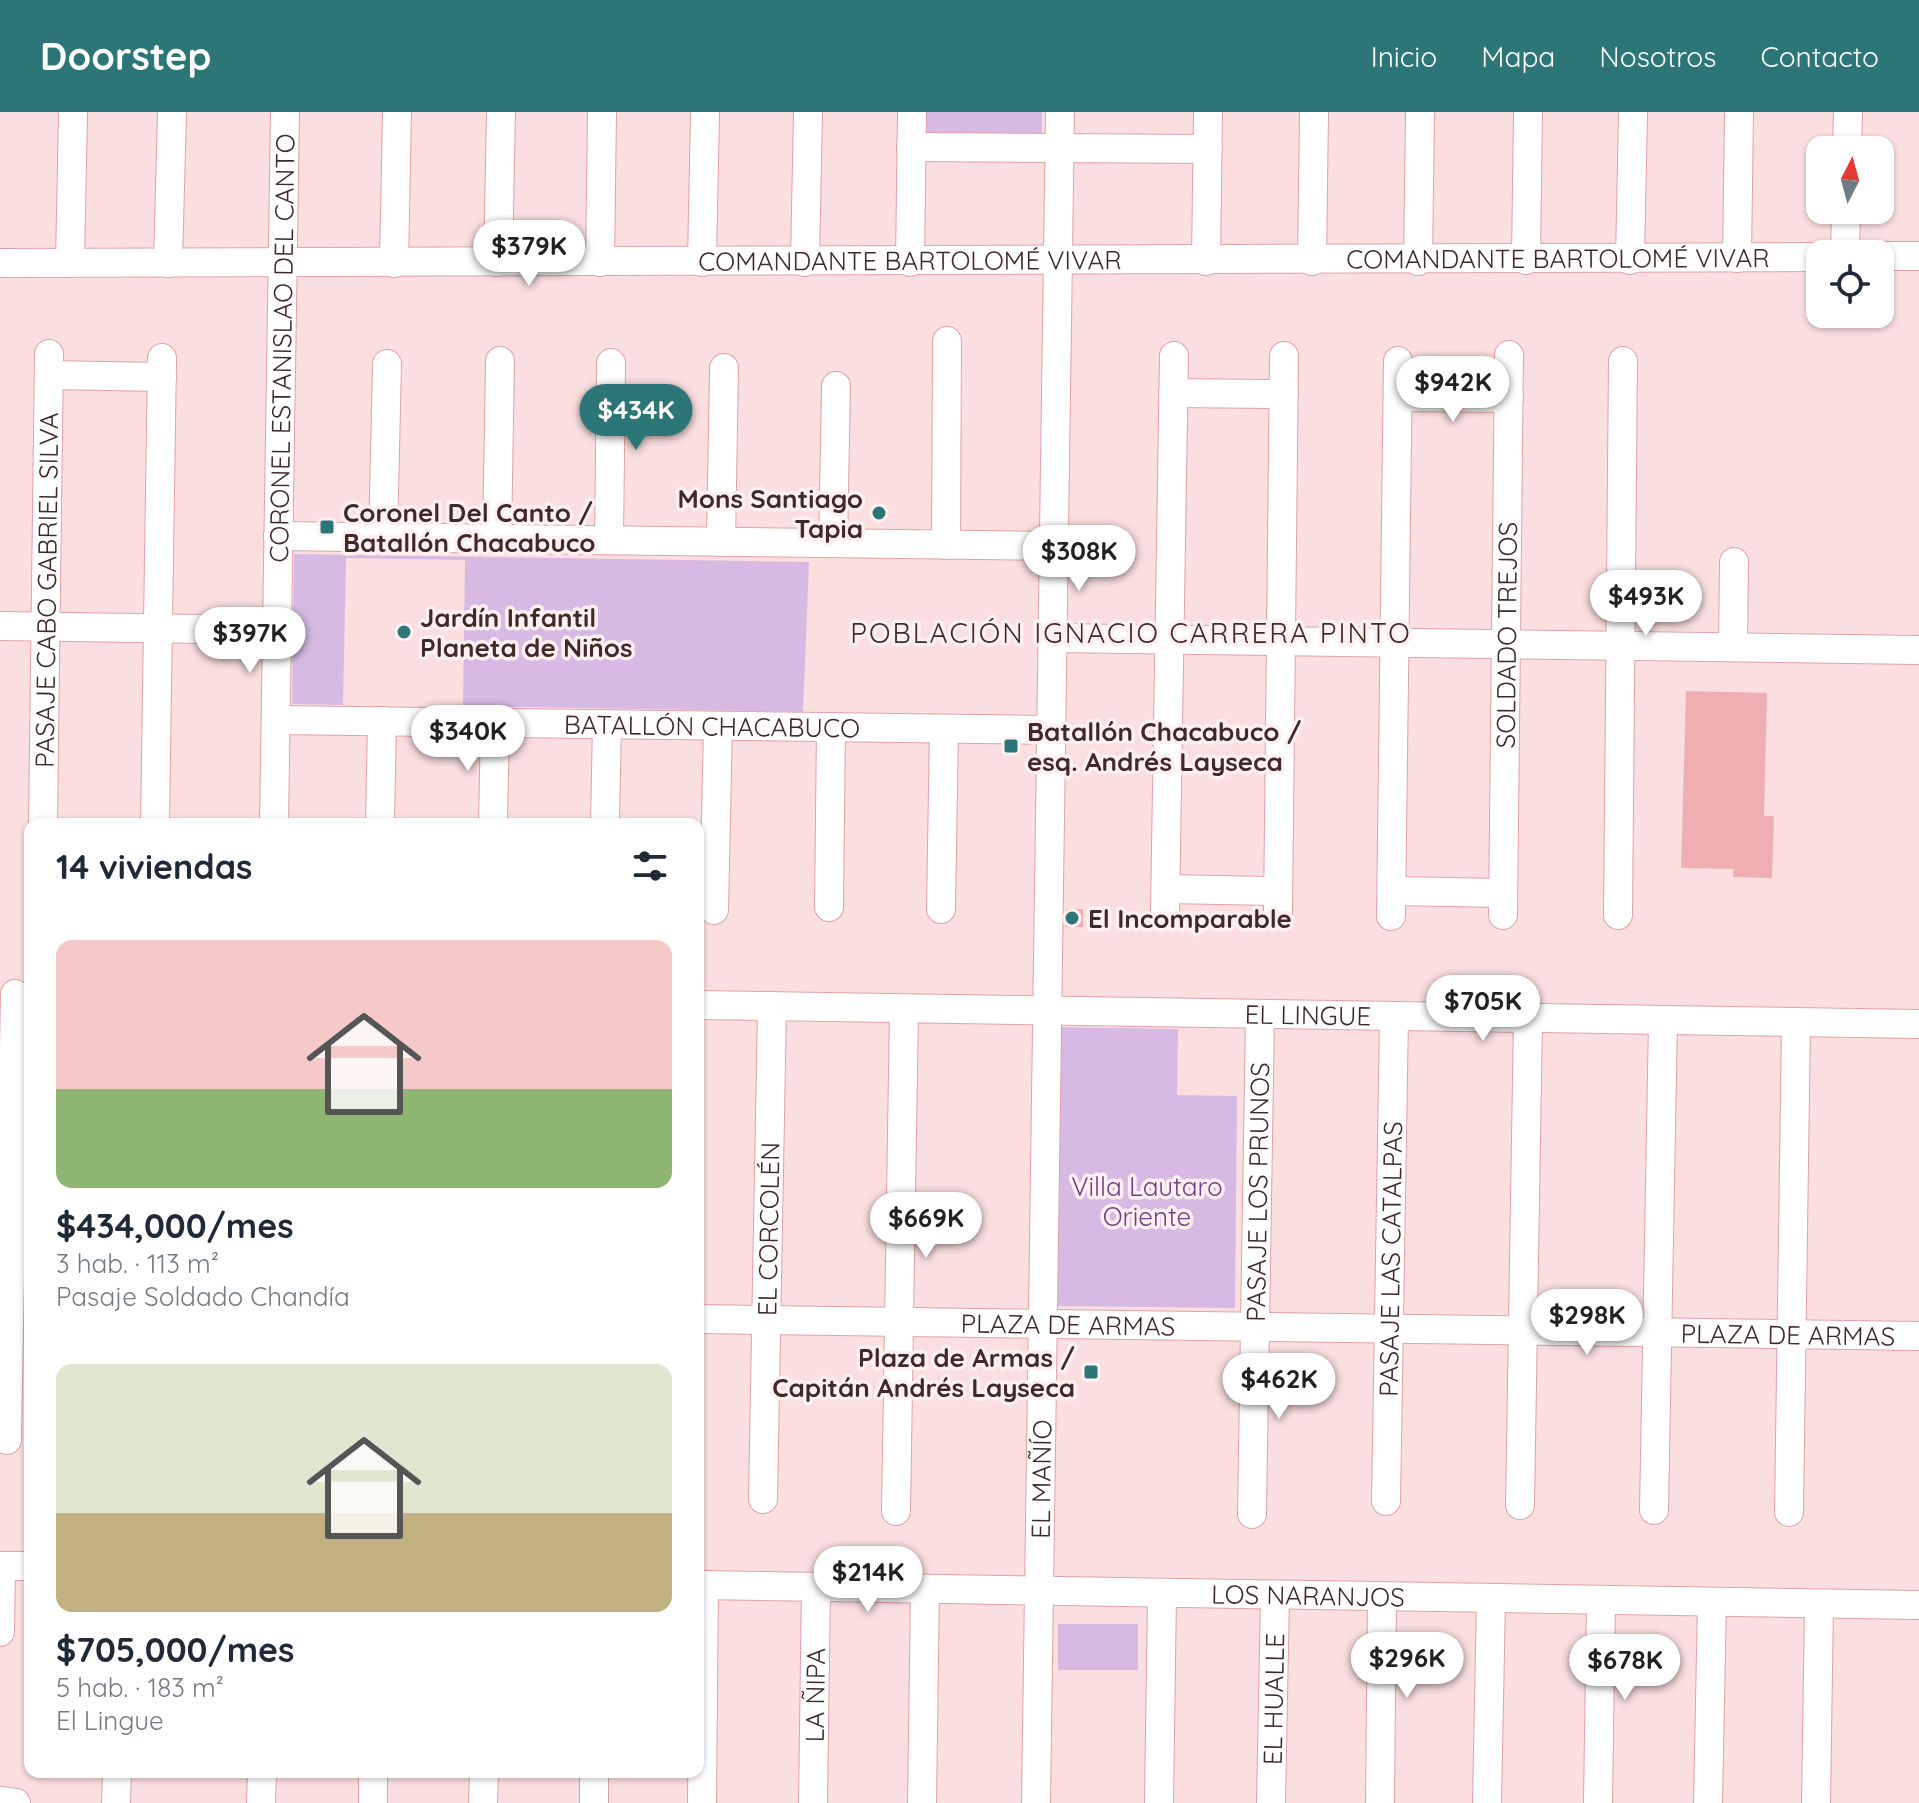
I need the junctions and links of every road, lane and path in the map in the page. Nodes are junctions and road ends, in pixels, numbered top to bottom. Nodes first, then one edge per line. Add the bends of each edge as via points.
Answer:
1 (73, 112) edge
2 (172, 112) edge
3 (285, 112) edge
4 (397, 112) edge
5 (501, 112) edge
6 (602, 112) edge
7 (705, 112) edge
8 (808, 112) edge
9 (912, 112) edge
10 (1060, 112) edge
11 (1208, 112) edge
12 (1314, 112) edge
13 (1420, 112) edge
14 (1528, 112) edge
15 (1633, 112) edge
16 (1739, 112) edge
17 (1848, 112) edge
18 (1847, 136) edge
19 (911, 147) junction
20 (1059, 148) junction
21 (1208, 149) junction
22 (1894, 256) edge
23 (1919, 256) edge
24 (1806, 257) edge
25 (1737, 258) junction
26 (1526, 260) junction
27 (1630, 260) junction
28 (1206, 261) junction
29 (1312, 261) junction
30 (1418, 261) junction
31 (498, 262) junction
32 (600, 262) junction
33 (702, 262) junction
34 (805, 262) junction
35 (910, 262) junction
36 (1058, 262) junction
37 (0, 263) edge
38 (70, 263) junction
39 (168, 263) junction
40 (283, 263) junction
41 (394, 263) junction
42 (947, 341) dead end
43 (1509, 355) dead end
44 (1174, 356) dead end
45 (1284, 356) dead end
46 (500, 361) dead end
47 (1398, 361) dead end
48 (1623, 361) dead end
49 (611, 363) dead end
50 (387, 364) dead end
51 (724, 368) dead end
52 (836, 386) dead end
53 (1173, 393) junction
54 (1284, 394) junction
55 (1398, 397) junction
56 (1509, 398) junction
57 (278, 536) junction
58 (383, 537) junction
59 (497, 539) junction
60 (609, 540) junction
61 (721, 542) junction
62 (833, 543) junction
63 (946, 545) junction
64 (1053, 546) junction
65 (1734, 562) dead end
66 (0, 626) edge
67 (46, 626) junction
68 (158, 628) junction
69 (277, 630) junction
70 (1052, 638) junction
71 (1169, 640) junction
72 (1281, 641) junction
73 (1395, 643) junction
74 (1506, 644) junction
75 (1620, 646) junction
76 (1733, 647) junction
77 (1919, 650) edge
78 (276, 720) junction
79 (382, 721) junction
80 (495, 723) junction
81 (607, 724) junction
82 (718, 726) junction
83 (831, 727) junction
84 (944, 729) junction
85 (1051, 730) junction
86 (43, 818) edge
87 (155, 818) edge
88 (274, 818) edge
89 (380, 818) edge
90 (493, 818) edge
91 (605, 818) edge
92 (829, 907) dead end
93 (941, 909) dead end
94 (714, 910) dead end
95 (1618, 915) dead end
96 (15, 994) edge
97 (704, 1005) edge
98 (772, 1006) junction
99 (904, 1009) junction
100 (1047, 1011) junction
101 (1260, 1014) junction
102 (1394, 1016) junction
103 (1528, 1018) junction
104 (1663, 1020) junction
105 (1796, 1022) junction
106 (1919, 1024) edge
107 (13, 1258) edge
108 (704, 1319) edge
109 (766, 1320) junction
110 (899, 1321) junction
111 (1043, 1324) junction
112 (1255, 1326) junction
113 (1389, 1328) junction
114 (1523, 1330) junction
115 (1657, 1332) junction
116 (1791, 1334) junction
117 (1919, 1336) edge
118 (12, 1440) edge
119 (763, 1499) dead end
120 (1386, 1501) dead end
121 (1520, 1505) dead end
122 (1654, 1510) dead end
123 (896, 1511) dead end
124 (1789, 1512) dead end
125 (1252, 1514) dead end
126 (1, 1566) edge
127 (24, 1566) edge
128 (704, 1585) edge
129 (816, 1587) junction
130 (925, 1589) junction
131 (1039, 1592) junction
132 (1162, 1593) junction
133 (1275, 1595) junction
134 (1382, 1597) junction
135 (1491, 1598) junction
136 (1601, 1600) junction
137 (1712, 1602) junction
138 (1819, 1604) junction
139 (1919, 1605) edge
140 (0, 1632) edge
141 (117, 1778) edge
142 (262, 1778) edge
143 (373, 1778) edge
144 (484, 1778) edge
145 (594, 1778) edge
146 (702, 1778) edge
147 (0, 1801) edge
148 (16, 1803) edge
149 (116, 1803) edge
150 (261, 1803) edge
151 (373, 1803) edge
152 (483, 1803) edge
153 (594, 1803) edge
154 (702, 1803) edge
155 (813, 1803) edge
156 (922, 1803) edge
157 (1036, 1803) edge
158 (1159, 1803) edge
159 (1271, 1803) edge
160 (1380, 1803) edge
161 (1487, 1803) edge
162 (1598, 1803) edge
163 (1708, 1803) edge
164 (1816, 1803) edge

1 - 38 street
2 - 39 street
3 - 40 street, CORONEL ESTANISLAO DEL CANTO
4 - 41 street
5 - 31 street
6 - 32 street
7 - 33 street
8 - 34 street
9 - 19 street
10 - 20 street, EL MAÑÍO
11 - 21 street
12 - 29 street
13 - 30 street
14 - 26 street
15 - 27 street
16 - 25 street
17 - 18 street
19 - 20 street
19 - 35 street
20 - 21 street
20 - 36 street, EL MAÑÍO
21 - 28 street
22 - 23 street
24 - 25 street, COMANDANTE BARTOLOMÉ VIVAR
25 - 27 street, COMANDANTE BARTOLOMÉ VIVAR
26 - 27 street, COMANDANTE BARTOLOMÉ VIVAR
26 - 30 street, COMANDANTE BARTOLOMÉ VIVAR
28 - 29 street, COMANDANTE BARTOLOMÉ VIVAR
28 - 36 street, COMANDANTE BARTOLOMÉ VIVAR
29 - 30 street, COMANDANTE BARTOLOMÉ VIVAR
31 - 32 street, COMANDANTE BARTOLOMÉ VIVAR
31 - 41 street, COMANDANTE BARTOLOMÉ VIVAR
32 - 33 street, COMANDANTE BARTOLOMÉ VIVAR
33 - 34 street, COMANDANTE BARTOLOMÉ VIVAR
34 - 35 street, COMANDANTE BARTOLOMÉ VIVAR
35 - 36 street, COMANDANTE BARTOLOMÉ VIVAR
36 - 64 street, EL MAÑÍO
37 - 38 street, COMANDANTE BARTOLOMÉ VIVAR
38 - 39 street, COMANDANTE BARTOLOMÉ VIVAR
39 - 40 street, COMANDANTE BARTOLOMÉ VIVAR
40 - 41 street, COMANDANTE BARTOLOMÉ VIVAR
40 - 57 street, CORONEL ESTANISLAO DEL CANTO
42 - 63 street
43 - 56 street, SOLDADO TREJOS
44 - 53 street
45 - 54 street
46 - 59 street
47 - 55 street
48 - 75 street
49 - 60 street
50 - 58 street
51 - 61 street
52 - 62 street
53 - 54 street
53 - 71 street
54 - 72 street
55 - 56 street
55 - 73 street
56 - 74 street, SOLDADO TREJOS
57 - 58 street
57 - 69 street, CORONEL ESTANISLAO DEL CANTO
58 - 59 street
59 - 60 street
60 - 61 street
61 - 62 street
62 - 63 street
63 - 64 street
64 - 70 street, EL MAÑÍO
65 - 76 street
66 - 67 street
67 - 68 street
67 - 68 street, PASAJE CABO GABRIEL SILVA via 49,365 162,368
67 - 86 street, PASAJE CABO GABRIEL SILVA
68 - 69 street
68 - 87 street
69 - 78 street, CORONEL ESTANISLAO DEL CANTO
70 - 71 street
70 - 85 street, EL MAÑÍO
71 - 72 street
71 - 72 street via 1165,900 1278,902
72 - 73 street
73 - 74 street
73 - 74 street, SOLDADO TREJOS via 1391,904 1503,904
74 - 75 street
75 - 76 street
75 - 95 street
76 - 77 street
78 - 79 street, BATALLÓN CHACABUCO
78 - 88 street, CORONEL ESTANISLAO DEL CANTO
79 - 80 street, BATALLÓN CHACABUCO
79 - 89 street
80 - 81 street, BATALLÓN CHACABUCO
80 - 90 street
81 - 82 street, BATALLÓN CHACABUCO
81 - 91 street
82 - 83 street, BATALLÓN CHACABUCO
82 - 94 street
83 - 84 street, BATALLÓN CHACABUCO
83 - 92 street
84 - 85 street, BATALLÓN CHACABUCO
84 - 93 street
85 - 100 street, EL MAÑÍO
96 - 107 street
97 - 98 street, EL LINGUE
98 - 99 street, EL LINGUE
98 - 109 street, EL CORCOLÉN
99 - 100 street, EL LINGUE
99 - 110 street
100 - 101 street, EL LINGUE
100 - 111 street, EL MAÑÍO
101 - 102 street, EL LINGUE
101 - 112 street, PASAJE LOS PRUNOS
102 - 103 street, EL LINGUE
102 - 113 street, PASAJE LAS CATALPAS
103 - 104 street, EL LINGUE
103 - 114 street
104 - 105 street, EL LINGUE
104 - 115 street
105 - 106 street, EL LINGUE
105 - 116 street
107 - 118 street
108 - 109 street, PLAZA DE ARMAS
109 - 110 street, PLAZA DE ARMAS
109 - 119 street, EL CORCOLÉN
110 - 111 street, PLAZA DE ARMAS
110 - 123 street
111 - 112 street, PLAZA DE ARMAS
111 - 131 street, EL MAÑÍO
112 - 113 street, PLAZA DE ARMAS
112 - 125 street, PASAJE LOS PRUNOS
113 - 114 street, PLAZA DE ARMAS
113 - 120 street, PASAJE LAS CATALPAS
114 - 115 street, PLAZA DE ARMAS
114 - 121 street
115 - 116 street, PLAZA DE ARMAS
115 - 122 street
116 - 117 street, PLAZA DE ARMAS
116 - 124 street
126 - 127 street
126 - 140 street
128 - 129 street, LOS NARANJOS
129 - 130 street, LOS NARANJOS
129 - 155 street, LA ÑIPA
130 - 131 street, LOS NARANJOS
130 - 156 street
131 - 132 street, LOS NARANJOS
131 - 157 street, EL MAÑÍO
132 - 133 street, LOS NARANJOS
132 - 158 street
133 - 134 street, LOS NARANJOS
133 - 159 street, EL HUALLE
134 - 135 street, LOS NARANJOS
134 - 160 street
135 - 136 street, LOS NARANJOS
135 - 161 street
136 - 137 street, LOS NARANJOS
136 - 162 street
137 - 138 street, LOS NARANJOS
137 - 163 street
138 - 139 street, LOS NARANJOS
138 - 164 street
141 - 149 street
142 - 150 street
143 - 151 street
144 - 152 street
145 - 153 street
146 - 154 street
147 - 148 street

